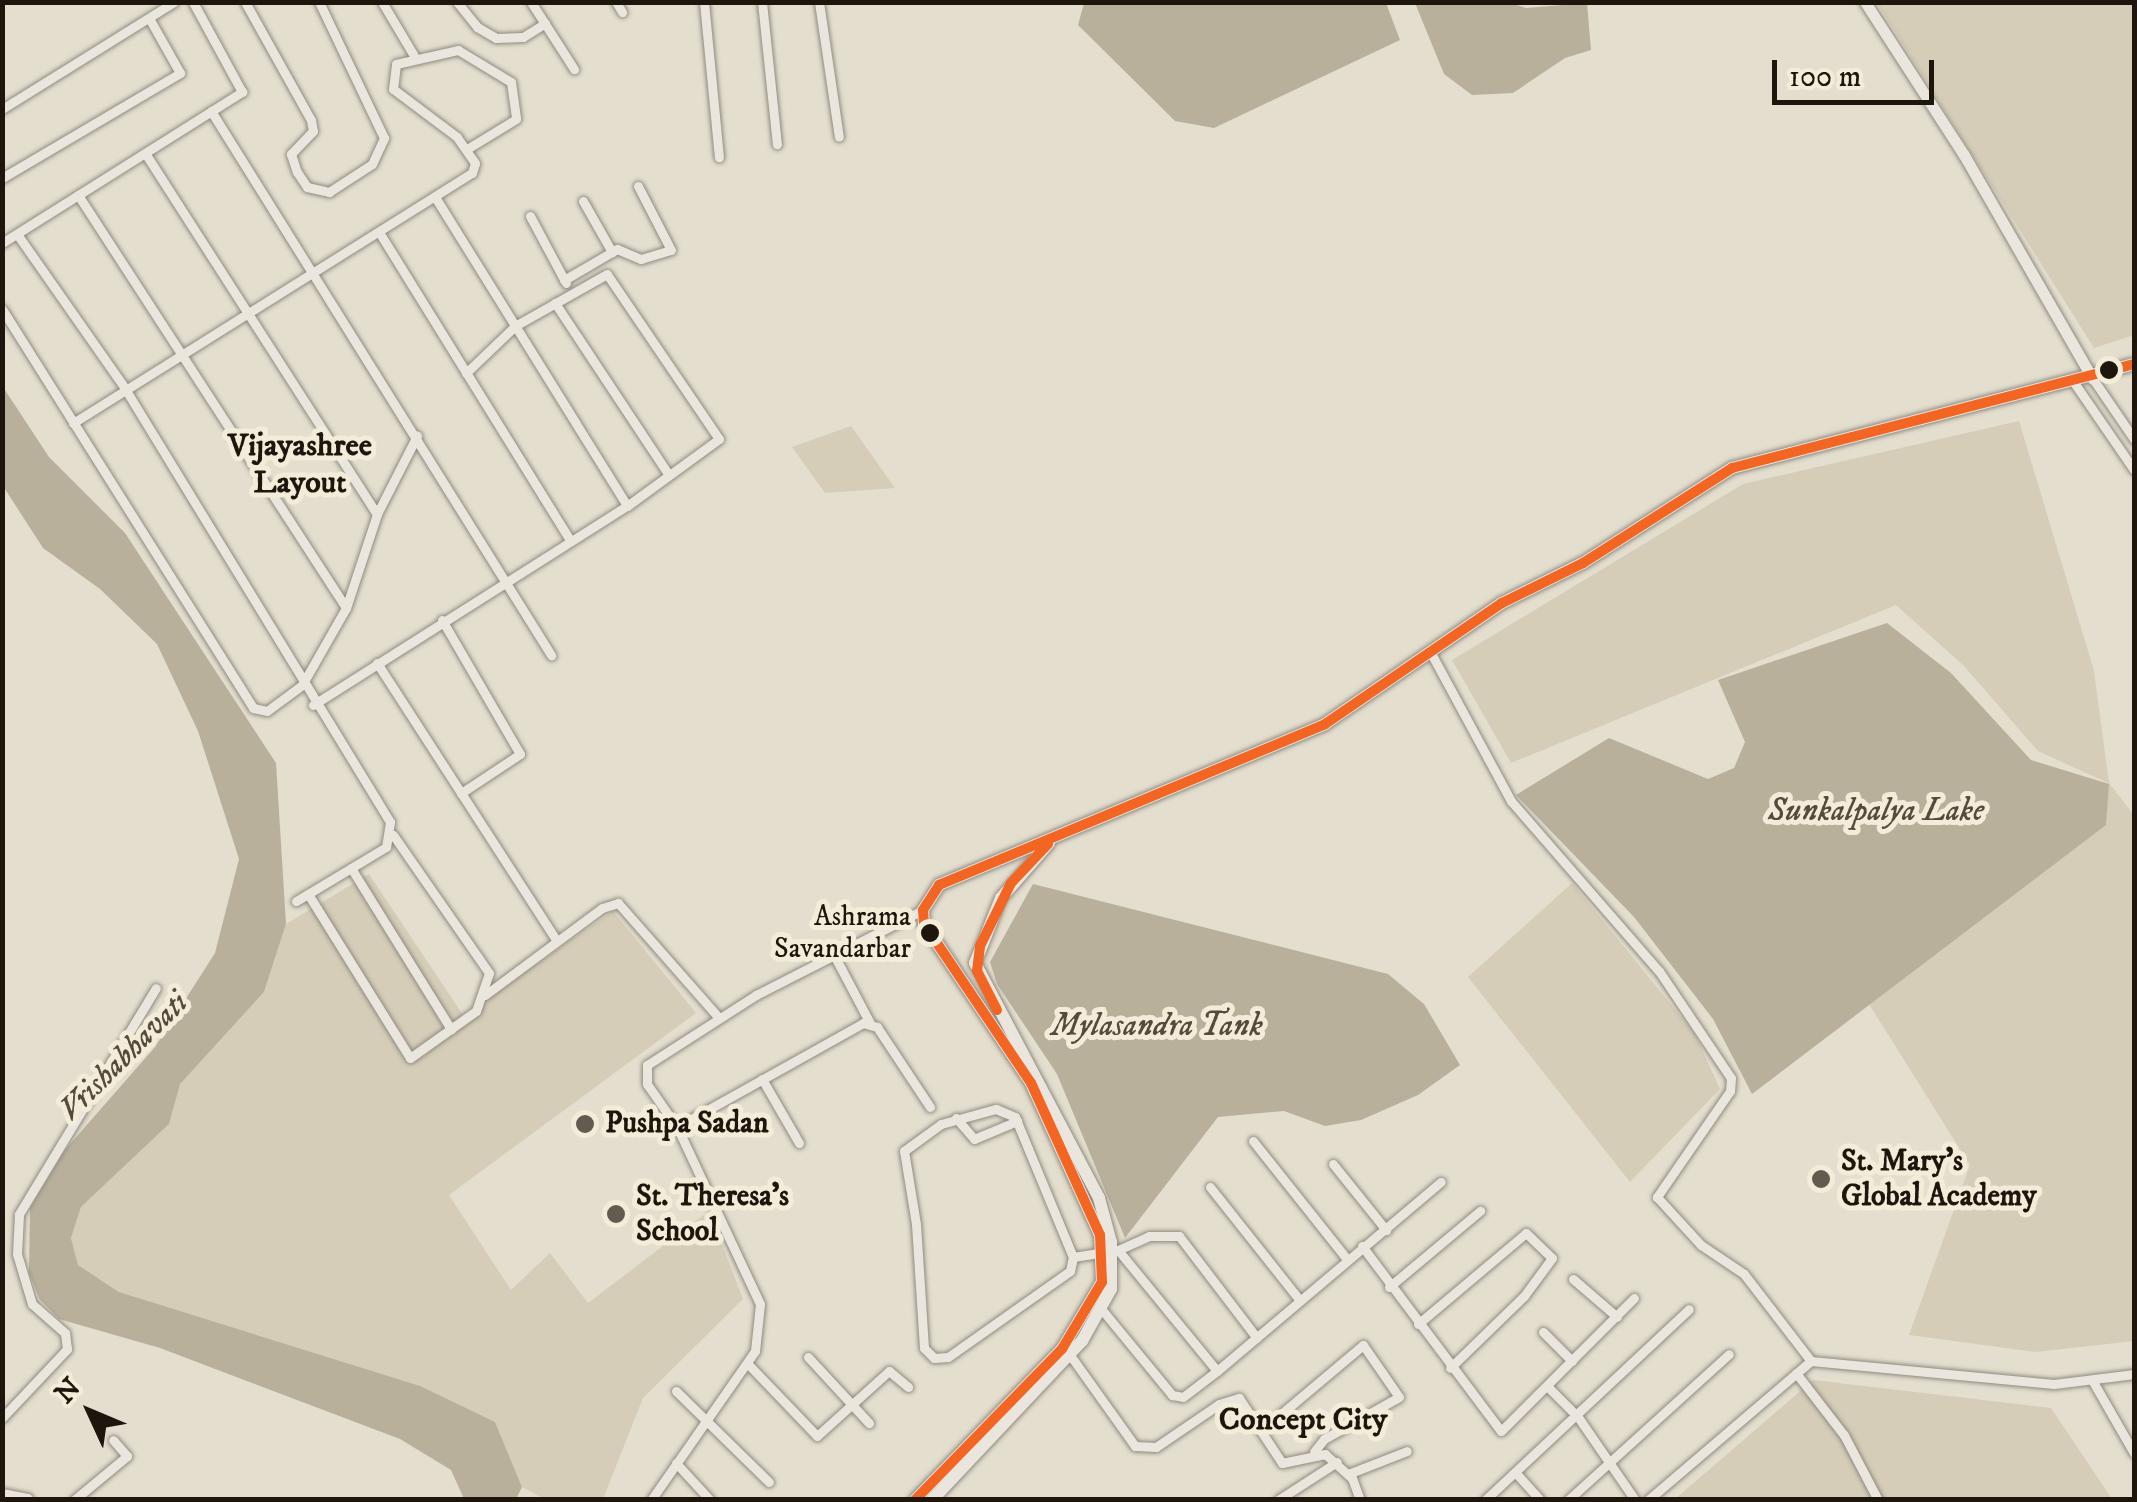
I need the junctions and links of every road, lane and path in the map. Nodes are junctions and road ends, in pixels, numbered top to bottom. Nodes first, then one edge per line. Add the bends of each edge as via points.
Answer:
1 (174, 2) edge
2 (193, 2) edge
3 (245, 2) edge
4 (319, 2) edge
5 (382, 2) edge
6 (457, 2) edge
7 (531, 2) edge
8 (616, 2) edge
9 (704, 2) edge
10 (762, 2) edge
11 (819, 2) edge
12 (1865, 2) edge
13 (622, 12) dead end
14 (149, 18) junction
15 (545, 23) junction
16 (416, 60) junction
17 (574, 69) dead end
18 (2, 110) edge
19 (211, 111) junction
20 (839, 137) dead end
21 (777, 144) dead end
22 (466, 149) junction
23 (145, 153) junction
24 (720, 157) dead end
25 (2, 178) edge
26 (638, 186) dead end
27 (78, 195) junction
28 (435, 197) junction
29 (583, 201) dead end
30 (530, 216) dead end
31 (379, 232) junction
32 (16, 234) junction
33 (2, 243) edge
34 (612, 252) junction
35 (314, 272) junction
36 (564, 280) junction
37 (572, 294) junction
38 (555, 303) junction
39 (2, 309) edge
40 (248, 313) junction
41 (515, 326) junction
42 (182, 355) junction
43 (2079, 358) junction
44 (2134, 364) edge
45 (466, 372) junction
46 (2093, 379) junction
47 (2075, 384) junction
48 (124, 387) junction
49 (73, 423) junction
50 (417, 436) junction
51 (2134, 439) edge
52 (2134, 470) edge
53 (669, 476) junction
54 (627, 506) junction
55 (377, 514) junction
56 (570, 540) junction
57 (507, 578) junction
58 (346, 608) junction
59 (442, 620) junction
60 (551, 655) dead end
61 (1432, 655) junction
62 (376, 663) junction
63 (302, 684) junction
64 (313, 705) junction
65 (461, 793) junction
66 (393, 835) junction
67 (1059, 836) junction
68 (350, 868) junction
69 (308, 894) junction
70 (296, 901) dead end
71 (922, 910) junction
72 (558, 941) junction
73 (834, 955) junction
74 (156, 988) dead end
75 (485, 995) junction
76 (718, 1017) junction
77 (870, 1023) junction
78 (451, 1029) junction
79 (762, 1079) junction
80 (930, 1107) dead end
81 (956, 1118) junction
82 (1017, 1121) junction
83 (677, 1127) junction
84 (1253, 1141) dead end
85 (799, 1143) dead end
86 (1332, 1164) dead end
87 (1441, 1182) dead end
88 (1210, 1187) dead end
89 (1480, 1211) dead end
90 (16, 1223) junction
91 (2, 1228) edge
92 (1386, 1230) junction
93 (1362, 1246) junction
94 (1110, 1250) junction
95 (1074, 1257) junction
96 (1347, 1259) junction
97 (1573, 1279) dead end
98 (1390, 1287) junction
99 (1298, 1298) junction
100 (1634, 1298) dead end
101 (1689, 1309) dead end
102 (1104, 1310) junction
103 (1617, 1318) junction
104 (1418, 1324) junction
105 (1543, 1332) dead end
106 (1257, 1338) junction
107 (1729, 1354) dead end
108 (1070, 1355) junction
109 (808, 1357) dead end
110 (1572, 1361) junction
111 (1810, 1361) junction
112 (748, 1363) junction
113 (1450, 1368) junction
114 (1217, 1371) junction
115 (1796, 1373) junction
116 (2134, 1374) edge
117 (2092, 1380) junction
118 (1547, 1386) junction
119 (908, 1387) dead end
120 (676, 1391) dead end
121 (852, 1404) junction
122 (1578, 1417) junction
123 (2, 1418) edge
124 (709, 1420) junction
125 (869, 1423) dead end
126 (1262, 1430) junction
127 (112, 1440) dead end
128 (1407, 1450) dead end
129 (1314, 1452) junction
130 (2134, 1453) edge
131 (1610, 1461) junction
132 (1338, 1462) junction
133 (676, 1464) junction
134 (1515, 1472) junction
135 (1348, 1474) junction
136 (769, 1482) dead end
137 (2, 1495) edge
138 (923, 1498) edge
139 (28, 1500) edge
140 (74, 1500) edge
141 (651, 1500) edge
142 (710, 1500) edge
143 (1278, 1500) edge
144 (1360, 1500) edge
145 (1485, 1500) edge
146 (1540, 1500) edge
147 (1568, 1500) edge
148 (1635, 1500) edge
149 (1648, 1500) edge
150 (1878, 1500) edge

1 - 14 street
2 - 19 street via 242,92
3 - 4 street via 311,120 313,131 291,154 296,172 307,186 329,192 372,164 384,138
5 - 16 street
6 - 15 street via 477,28 496,38 523,37
7 - 15 street
8 - 13 street
9 - 24 street
10 - 21 street
11 - 20 street
12 - 43 street via 1964,154
14 - 18 street
14 - 25 street via 180,73
15 - 17 street
16 - 22 street via 396,64 390,83
16 - 22 street via 458,50 511,82 516,119
19 - 23 street
19 - 35 street
22 - 28 street via 475,163 472,173
23 - 27 street
23 - 40 street
26 - 34 street via 672,246 641,259 626,248
27 - 32 street
27 - 42 street
28 - 31 street
28 - 41 street
29 - 34 street
30 - 36 street
31 - 35 street
31 - 45 street
32 - 33 street
32 - 48 street
34 - 36 street
35 - 40 street
35 - 50 street
36 - 37 street
37 - 38 street
37 - 53 street via 607,274 719,439
38 - 41 street
38 - 53 street
39 - 49 street
40 - 42 street
40 - 55 street
41 - 45 street
41 - 54 street
42 - 48 street
42 - 58 street
43 - 46 street
43 - 47 street
44 - 46 main road
45 - 56 street
46 - 47 main road
46 - 51 street
47 - 52 street
47 - 61 main road via 1732,468 1583,564 1502,603
48 - 49 street
48 - 63 street
49 - 63 street via 253,708 267,710
50 - 55 street
50 - 57 street
53 - 54 street
54 - 56 street
55 - 58 street
56 - 57 street
57 - 59 street
57 - 60 street
58 - 63 street
59 - 62 street
59 - 65 street via 520,754
61 - 67 main road via 1325,724
61 - 111 street via 1502,788 1660,972 1731,1078 1730,1091 1657,1196 1701,1244 1744,1274
62 - 64 street
62 - 65 street
63 - 64 street
64 - 66 street
65 - 72 street
66 - 68 street
66 - 75 street via 489,973
67 - 71 main road via 939,885
67 - 94 main road via 1001,898 975,963 985,992 1056,1107 1098,1198
68 - 69 street
68 - 78 street
69 - 70 street
69 - 78 street via 410,1058
71 - 73 street
71 - 94 main road via 944,961 1031,1083
72 - 75 street
72 - 76 street via 618,904
73 - 76 street
73 - 77 street
74 - 90 street via 65,1128
75 - 78 street
76 - 83 street via 646,1065 647,1084
77 - 79 street
77 - 80 street
79 - 83 street
79 - 85 street
81 - 82 street via 996,1109
81 - 82 street via 974,1140
81 - 95 street via 904,1151 924,1348 934,1358 948,1357 1070,1270
82 - 95 street
83 - 112 street via 760,1304
84 - 96 street
86 - 92 street
87 - 92 street
88 - 99 street
89 - 98 street
90 - 91 street
90 - 123 street via 18,1264 32,1304 66,1334 67,1349
92 - 93 street
93 - 96 street
93 - 98 street
94 - 95 street
94 - 102 main road
94 - 106 street via 1149,1236 1179,1236
94 - 114 street
94 - 138 main road via 1102,1282 1073,1334
96 - 99 street
97 - 103 street
98 - 104 street
99 - 106 street
100 - 103 street
101 - 122 street
102 - 108 main road
102 - 114 street via 1172,1395 1183,1397
103 - 110 street
104 - 113 street
104 - 113 street via 1526,1233 1552,1258 1524,1296
105 - 110 street
106 - 114 street
107 - 131 street
108 - 126 street via 1135,1446 1156,1447 1231,1397
108 - 138 main road
109 - 121 street
110 - 118 street
111 - 115 street
111 - 117 street via 2054,1384
112 - 121 street via 817,1436
112 - 124 street
113 - 118 street via 1501,1431
115 - 149 street
115 - 150 street via 1844,1435
116 - 117 street
117 - 130 street
118 - 122 street
119 - 121 street via 889,1371
120 - 124 street
121 - 125 street
122 - 131 street
122 - 134 street
124 - 133 street
124 - 136 street
126 - 129 street via 1282,1463
126 - 129 street via 1363,1345 1400,1397 1324,1439
127 - 140 street via 127,1456
128 - 135 street
129 - 132 street
131 - 147 street
131 - 148 street
132 - 135 street
132 - 143 street
133 - 141 street
133 - 142 street
134 - 145 street
134 - 146 street
135 - 144 street
137 - 139 main road

